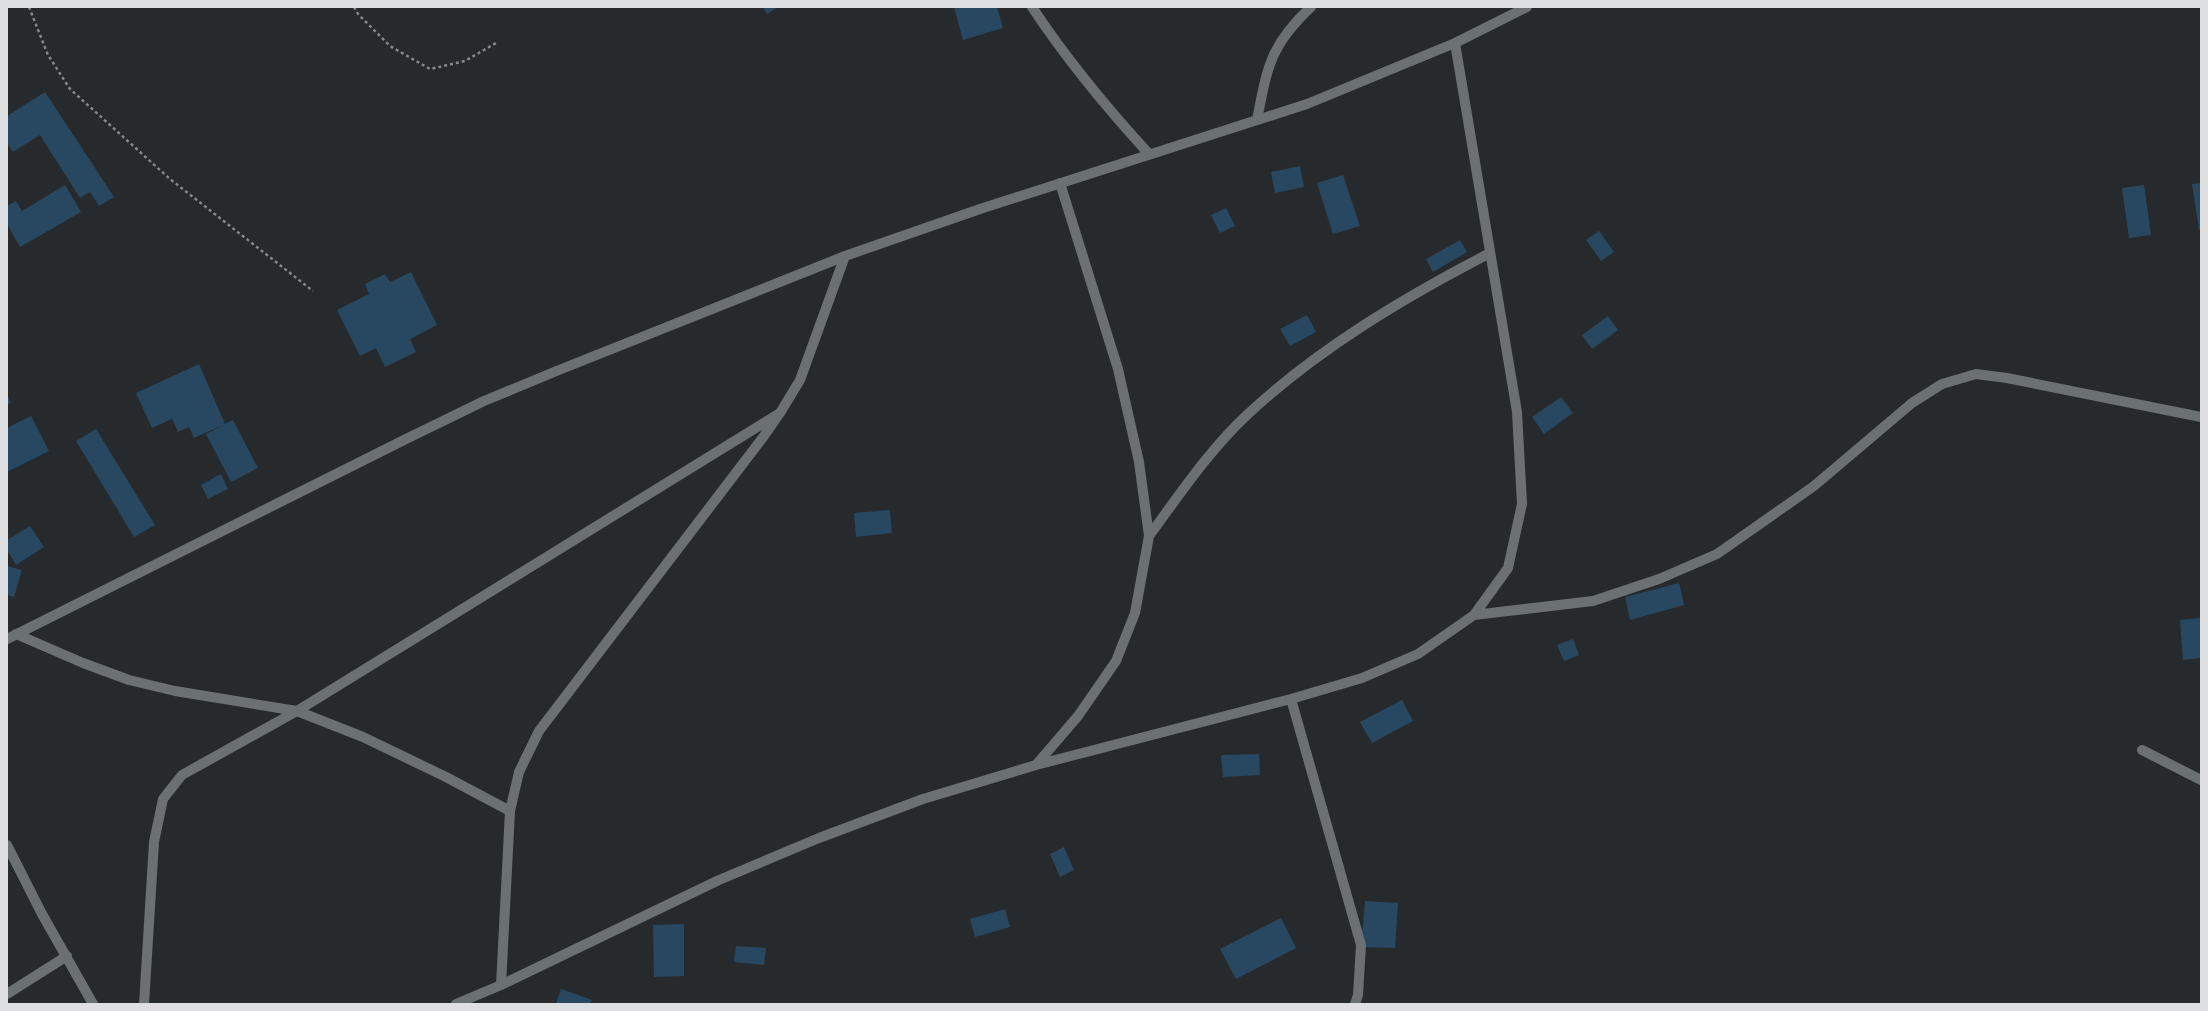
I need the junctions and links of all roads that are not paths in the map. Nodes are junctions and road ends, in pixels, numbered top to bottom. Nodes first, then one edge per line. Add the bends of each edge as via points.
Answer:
1 (1032, 7) edge
2 (1311, 7) edge
3 (1527, 7) edge
4 (1455, 43) junction
5 (1256, 120) junction
6 (1149, 154) junction
7 (1060, 183) junction
8 (1490, 253) junction
9 (845, 256) junction
10 (780, 412) junction
11 (2201, 417) edge
12 (1149, 536) junction
13 (1474, 615) junction
14 (12, 637) edge
15 (1291, 699) junction
16 (297, 711) junction
17 (2142, 750) dead end
18 (1036, 765) junction
19 (2201, 780) edge
20 (510, 811) junction
21 (7, 845) edge
22 (67, 956) junction
23 (501, 985) junction
24 (7, 994) edge
25 (93, 1004) edge
26 (144, 1004) edge
27 (456, 1004) edge
28 (1355, 1004) edge

1 - 6 street via 1102,103
2 - 5 street via 1277,45 1266,72
3 - 4 street
4 - 5 street via 1308,104
4 - 8 street
5 - 6 street
6 - 7 street
7 - 9 street
7 - 12 street via 1118,369 1139,462
8 - 12 street via 1400,302 1283,383 1247,414 1206,459
8 - 13 street via 1516,412 1522,504 1508,568
9 - 10 street via 800,380
9 - 14 street via 484,401
10 - 16 street
10 - 20 street via 539,731 519,772
11 - 13 street via 1976,374 1942,384 1912,403 1814,486 1718,554 1659,579 1593,601
12 - 18 street via 1135,613 1116,661 1078,716
13 - 15 street via 1418,654 1362,678
14 - 16 street via 128,680 175,691
15 - 18 street
15 - 28 street via 1361,945 1358,995
16 - 20 street via 363,737
16 - 26 street via 182,775 163,799 154,842
17 - 19 street
18 - 23 street via 923,799 819,838 718,880
20 - 23 street
21 - 22 street via 42,914
22 - 24 street
22 - 25 street
23 - 27 street

